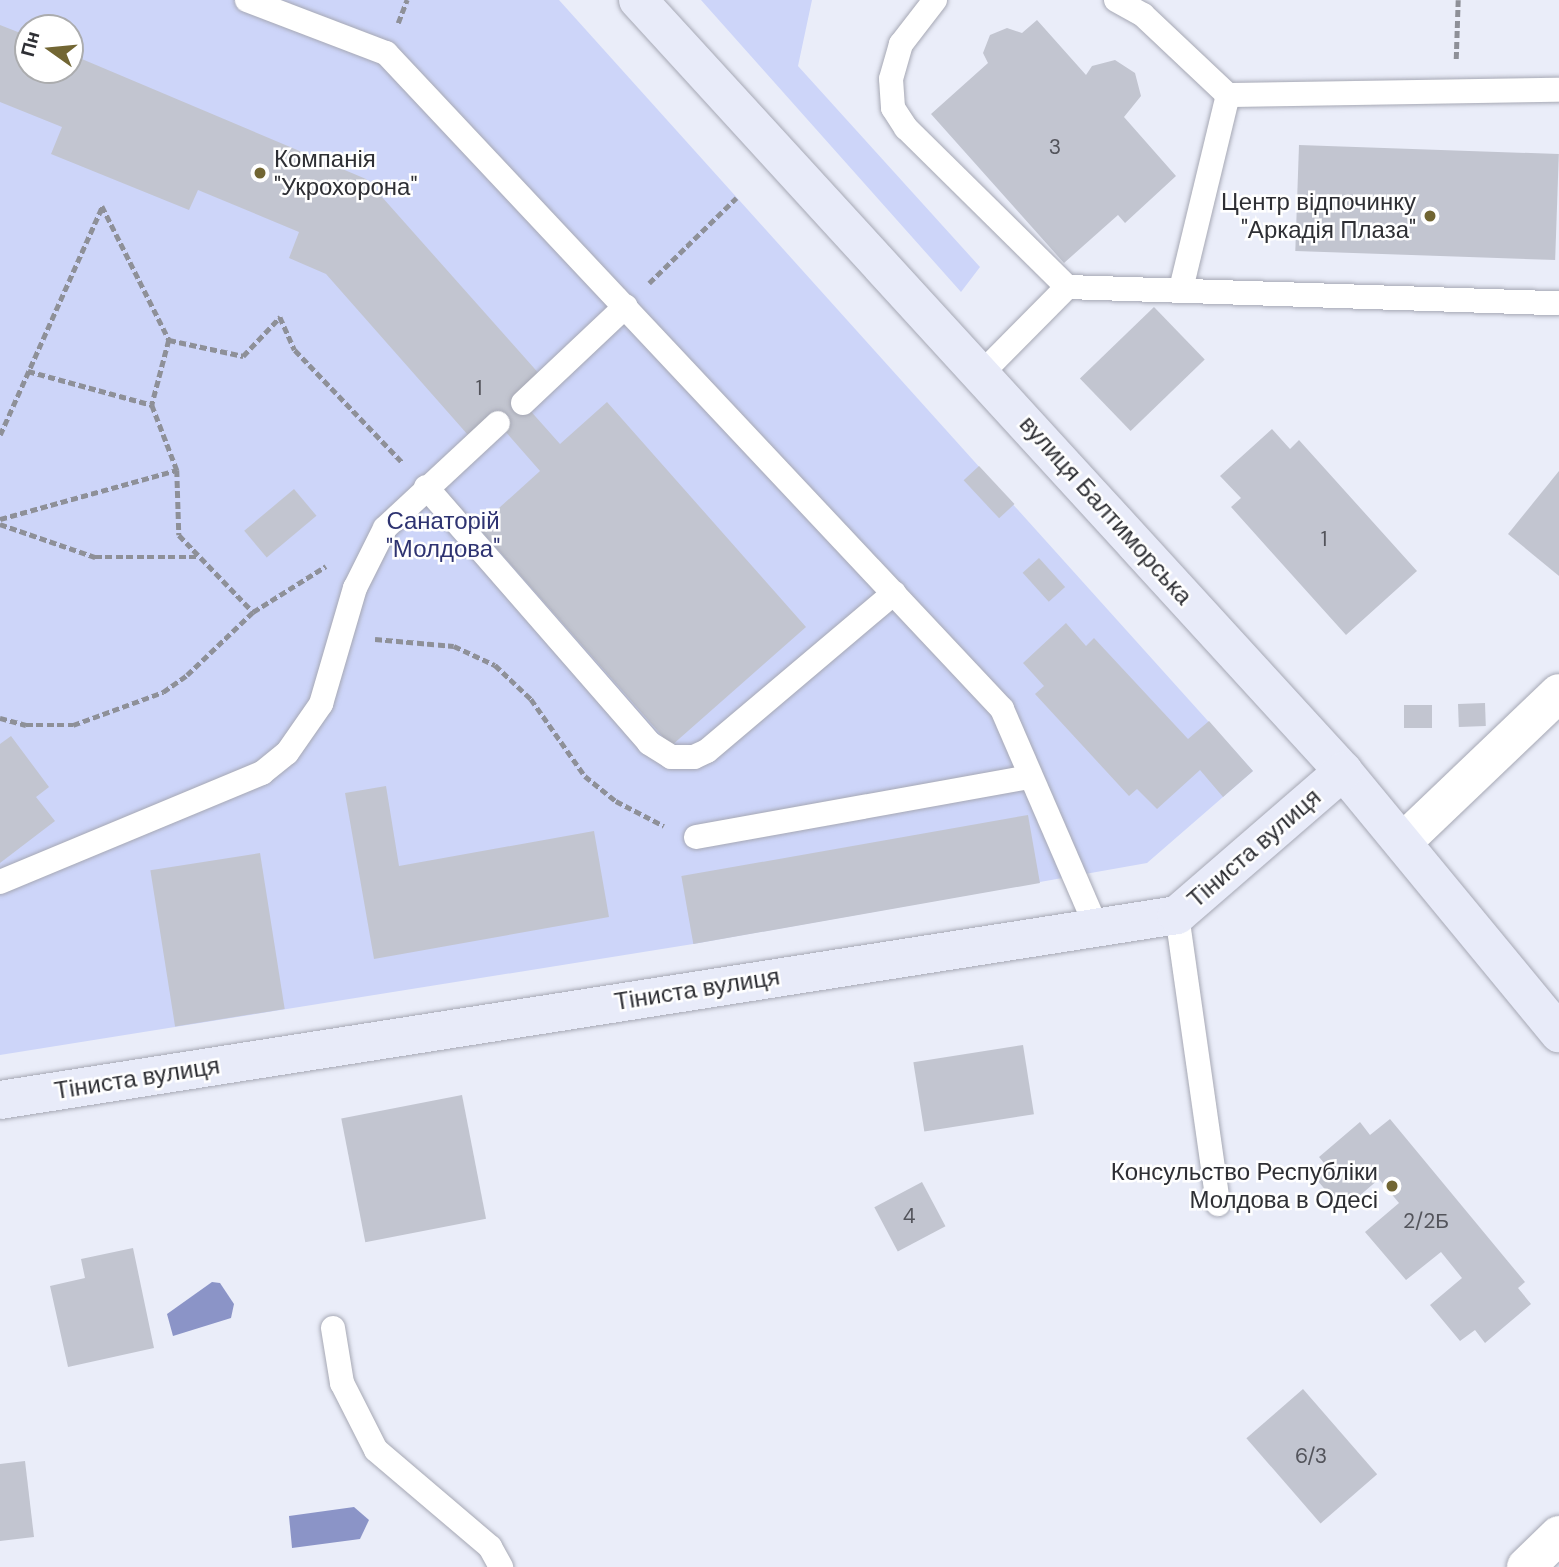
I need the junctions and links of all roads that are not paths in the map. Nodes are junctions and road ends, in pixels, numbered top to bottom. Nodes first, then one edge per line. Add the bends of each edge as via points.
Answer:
1 (247, 0) edge
2 (638, 0) edge
3 (935, 0) edge
4 (1116, 0) edge
5 (1559, 90) edge
6 (1228, 95) junction
7 (1067, 287) junction
8 (1181, 289) junction
9 (1559, 303) edge
10 (626, 306) junction
11 (982, 373) junction
12 (523, 403) dead end
13 (498, 423) dead end
14 (426, 487) junction
15 (894, 593) junction
16 (1559, 693) edge
17 (1343, 771) junction
18 (1031, 777) junction
19 (696, 837) road end
20 (1404, 841) junction
21 (0, 882) edge
22 (1177, 915) junction
23 (1096, 926) junction
24 (1559, 1033) edge
25 (0, 1100) edge
26 (1218, 1204) dead end
27 (333, 1328) dead end
28 (1559, 1535) edge
29 (501, 1567) edge
30 (1526, 1567) edge

1 - 10 lane via 386,53
2 - 11 street, вулиця Балтиморська
3 - 7 lane via 901,44 891,79 893,108 906,128
4 - 6 lane via 1143,15
5 - 6 lane
6 - 8 lane
7 - 8 lane
7 - 11 lane
8 - 9 lane
10 - 12 lane
10 - 15 lane
11 - 17 street, вулиця Балтиморська
13 - 14 lane
14 - 15 lane via 649,743 671,757 683,759 707,751
14 - 21 lane via 385,528 368,556 321,704 306,730 262,773
15 - 18 lane via 1002,709
16 - 20 street
17 - 20 street, вулиця Балтиморська
17 - 22 street, Тіниста вулиця
18 - 19 lane
18 - 23 lane
20 - 24 street, вулиця Балтиморська
22 - 23 street, Тіниста вулиця
22 - 26 lane
23 - 25 street, Тіниста вулиця
27 - 29 lane via 342,1383 376,1450 489,1547
28 - 30 street

